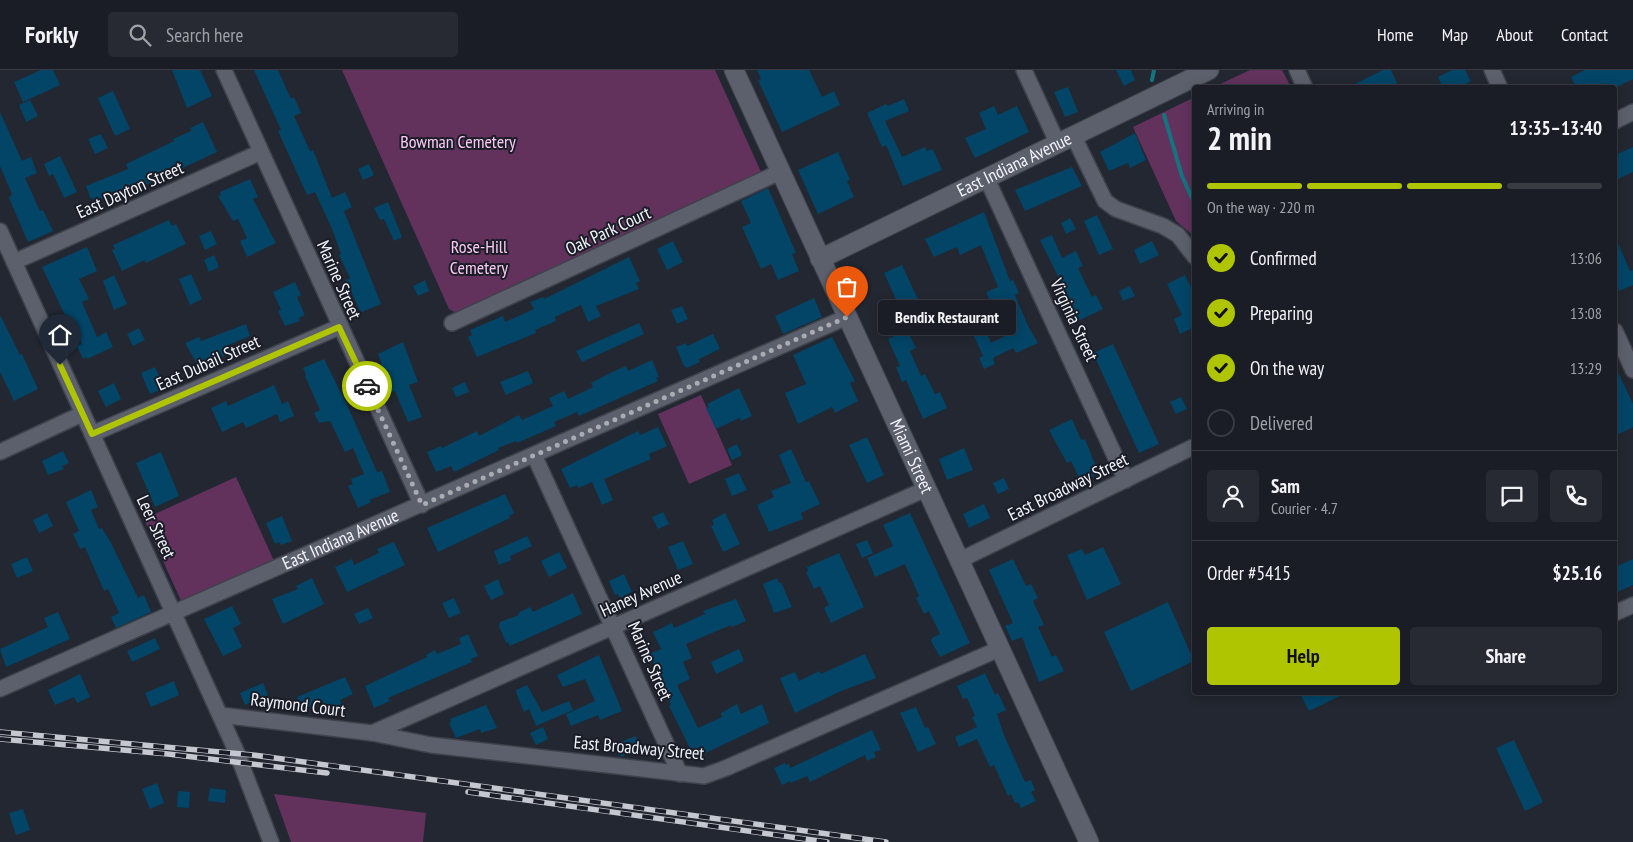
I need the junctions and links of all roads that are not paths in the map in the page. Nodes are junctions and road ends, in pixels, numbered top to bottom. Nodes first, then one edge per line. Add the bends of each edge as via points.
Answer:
1 (224, 70) edge
2 (734, 70) edge
3 (1024, 70) edge
4 (1209, 70) edge
5 (1296, 70) edge
6 (1492, 70) edge
7 (1304, 85) edge
8 (1499, 85) edge
9 (1633, 112) edge
10 (1617, 120) edge
11 (1065, 139) junction
12 (261, 152) junction
13 (780, 172) junction
14 (986, 177) junction
15 (2, 238) edge
16 (1192, 253) edge
17 (820, 259) junction
18 (14, 262) junction
19 (847, 317) junction
20 (452, 323) dead end
21 (339, 327) junction
22 (1617, 335) edge
23 (1632, 366) edge
24 (82, 414) junction
25 (92, 434) junction
26 (1192, 447) edge
27 (0, 452) edge
28 (534, 455) junction
29 (1126, 480) junction
30 (926, 489) junction
31 (422, 505) junction
32 (958, 561) junction
33 (1633, 605) edge
34 (1617, 612) edge
35 (175, 613) junction
36 (613, 626) junction
37 (999, 648) junction
38 (0, 689) edge
39 (220, 715) junction
40 (372, 733) junction
41 (680, 774) junction
42 (271, 842) edge
43 (1088, 842) edge

1 - 12 street, Marine Street
2 - 13 street, Miami Street
3 - 11 street
4 - 11 street, East Indiana Avenue
5 - 7 street
6 - 8 street
9 - 10 street
11 - 14 street, East Indiana Avenue
11 - 16 street via 1105,201 1116,209 1163,226 1178,235
12 - 18 street, East Dayton Street
12 - 21 street, Marine Street
13 - 17 street, Miami Street
13 - 20 street, Oak Park Court
14 - 17 street, East Indiana Avenue
14 - 29 street, Virginia Street
15 - 18 street, Leer Street
17 - 19 street, Miami Street
18 - 24 street, Leer Street
19 - 28 street, East Indiana Avenue
19 - 30 street, Miami Street
21 - 25 street, East Dubail Street
21 - 31 street, Marine Street
22 - 23 street
24 - 25 street, Leer Street
24 - 27 street
25 - 35 street, Leer Street
26 - 29 street, East Broadway Street
28 - 31 street, East Indiana Avenue
28 - 36 street, Marine Street
29 - 32 street, East Broadway Street
30 - 32 street, Miami Street
30 - 36 street, Haney Avenue
31 - 35 street, East Indiana Avenue
32 - 37 street, Miami Street
33 - 34 street
35 - 38 street, East Indiana Avenue
35 - 39 street, Leer Street
36 - 40 street, Haney Avenue
36 - 41 street, Marine Street
37 - 41 street, East Broadway Street via 726,768 704,776
37 - 43 street, Miami Street
39 - 40 street, Raymond Court
39 - 42 street, Leer Street
40 - 41 street, East Broadway Street via 431,745

